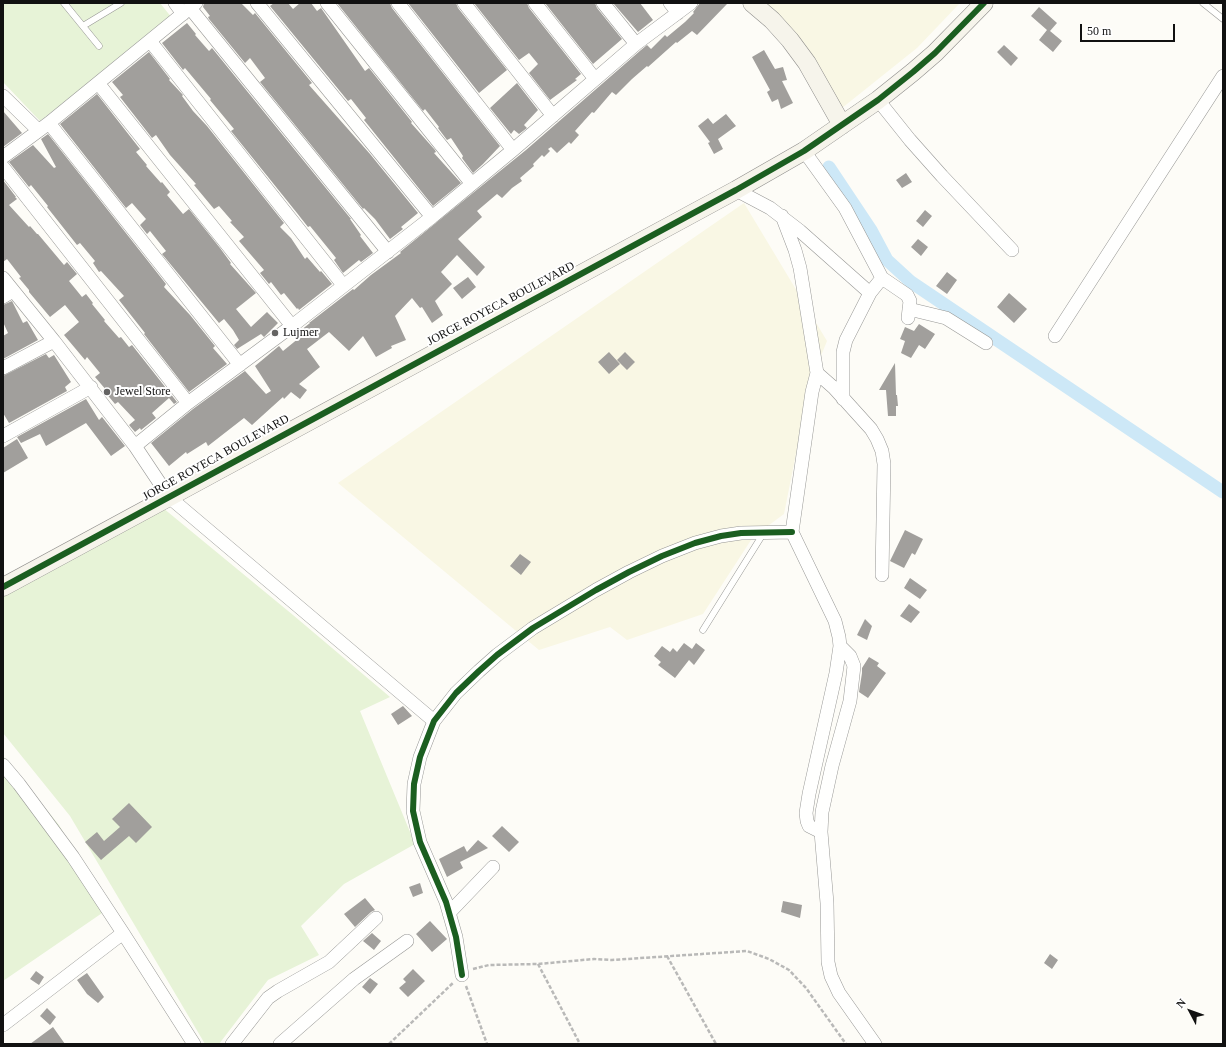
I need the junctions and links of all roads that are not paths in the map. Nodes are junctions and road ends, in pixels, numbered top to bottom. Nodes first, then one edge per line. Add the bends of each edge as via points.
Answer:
1 (64, 3) edge
2 (121, 3) edge
3 (175, 3) edge
4 (257, 3) edge
5 (327, 3) edge
6 (398, 3) edge
7 (464, 3) edge
8 (535, 3) edge
9 (603, 3) edge
10 (670, 3) edge
11 (691, 3) edge
12 (752, 3) edge
13 (984, 3) edge
14 (1203, 3) edge
15 (190, 8) edge
16 (678, 14) junction
17 (1223, 19) edge
18 (83, 26) junction
19 (150, 41) junction
20 (636, 44) junction
21 (99, 46) dead end
22 (1223, 76) edge
23 (595, 79) junction
24 (98, 82) junction
25 (3, 96) edge
26 (878, 100) junction
27 (553, 116) junction
28 (50, 123) junction
29 (38, 130) junction
30 (824, 138) junction
31 (513, 150) junction
32 (3, 157) edge
33 (3, 167) edge
34 (472, 184) junction
35 (736, 190) junction
36 (782, 216) junction
37 (432, 217) junction
38 (1012, 250) dead end
39 (388, 252) junction
40 (3, 278) edge
41 (882, 278) junction
42 (343, 285) junction
43 (870, 293) junction
44 (8, 294) edge
45 (292, 326) junction
46 (1055, 336) dead end
47 (54, 341) junction
48 (986, 343) dead end
49 (240, 365) junction
50 (3, 368) edge
51 (817, 373) junction
52 (91, 387) junction
53 (843, 398) junction
54 (188, 403) junction
55 (3, 436) edge
56 (135, 446) junction
57 (169, 497) junction
58 (764, 532) junction
59 (792, 532) junction
60 (882, 575) dead end
61 (3, 587) edge
62 (703, 630) dead end
63 (840, 646) junction
64 (434, 721) junction
65 (3, 765) edge
66 (821, 832) junction
67 (493, 867) dead end
68 (449, 913) junction
69 (376, 918) dead end
70 (123, 932) junction
71 (407, 941) dead end
72 (462, 975) road end
73 (3, 1026) edge
74 (194, 1044) edge
75 (232, 1044) edge
76 (280, 1044) edge
77 (875, 1044) edge

1 - 18 lane
2 - 18 lane
3 - 15 street
4 - 37 street
5 - 34 street
6 - 31 street
7 - 27 street
8 - 23 street
9 - 20 street
10 - 16 street
11 - 16 street
12 - 30 street via 772,20 807,63
13 - 26 street, JORGE ROYECA BOULEVARD via 935,53
14 - 17 lane
15 - 19 street
15 - 39 street
16 - 20 street
18 - 21 lane
19 - 24 street
19 - 42 street
20 - 23 street
22 - 46 street
23 - 27 street
24 - 28 street
24 - 45 street
25 - 29 street
26 - 30 street, JORGE ROYECA BOULEVARD
26 - 38 street via 942,176
27 - 31 street
28 - 29 street
28 - 49 street
29 - 32 street
30 - 35 street, JORGE ROYECA BOULEVARD
30 - 41 street via 845,208
31 - 34 street
33 - 54 street
34 - 37 street
35 - 36 street via 760,201
35 - 57 street, JORGE ROYECA BOULEVARD
36 - 43 street
36 - 51 street via 800,268
37 - 39 street
39 - 42 street
40 - 44 street
41 - 43 street
41 - 48 street via 907,295 910,301 908,313 946,318
42 - 45 street
43 - 53 street via 846,340 843,357
44 - 47 street
45 - 49 street
47 - 50 street
47 - 52 street
49 - 54 street
51 - 53 street
51 - 59 street
52 - 55 street
52 - 56 street
53 - 60 street via 871,429 882,450
54 - 56 street
56 - 57 street
57 - 61 street, JORGE ROYECA BOULEVARD
57 - 64 street
58 - 59 street
58 - 62 lane
58 - 64 street via 727,535 695,543 662,556 596,590 533,628 478,671
59 - 63 street via 835,621
63 - 66 street via 850,656 854,666 850,701 822,812
63 - 66 street via 806,813 809,826
64 - 68 street via 420,757 414,784 413,810 420,842
65 - 70 street via 73,857
66 - 77 street via 827,903 828,962 831,976 839,993
67 - 68 street
68 - 72 street via 456,936
69 - 75 street via 329,962 268,998
70 - 73 street
70 - 74 street
71 - 76 street via 354,979

